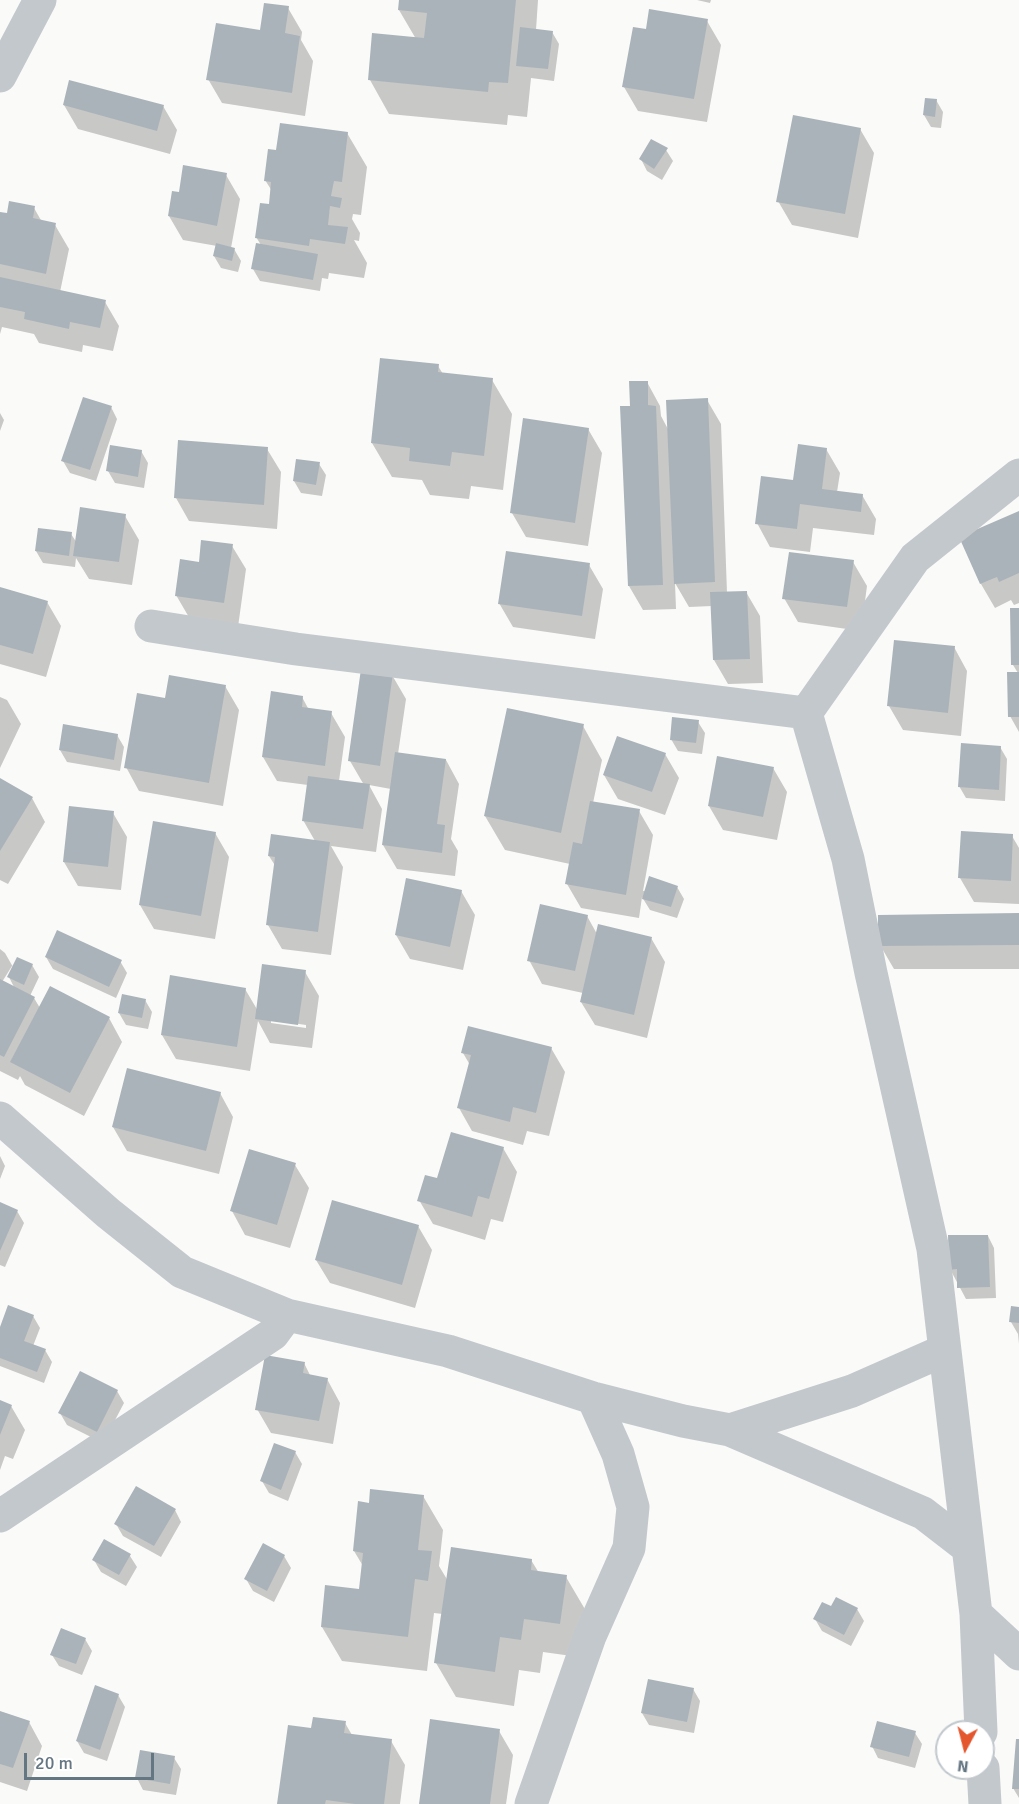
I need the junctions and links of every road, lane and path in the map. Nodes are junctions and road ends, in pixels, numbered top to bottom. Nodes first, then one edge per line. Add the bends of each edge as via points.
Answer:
1 (40, 0) edge
2 (0, 76) edge
3 (1019, 475) edge
4 (151, 626) dead end
5 (806, 713) junction
6 (0, 1118) edge
7 (287, 1315) junction
8 (945, 1350) junction
9 (593, 1398) junction
10 (730, 1430) junction
11 (0, 1516) edge
12 (967, 1547) junction
13 (976, 1614) junction
14 (1019, 1654) edge
15 (980, 1720) edge
16 (984, 1780) edge
17 (531, 1804) edge
18 (985, 1804) edge

1 - 2 street
3 - 5 street via 915,558
4 - 5 street via 296,649
5 - 8 street via 848,859 933,1250
6 - 7 street via 182,1272
7 - 9 street via 448,1351
7 - 11 street via 273,1334
8 - 10 street via 852,1391
8 - 12 street
9 - 10 street
9 - 17 street via 618,1454 633,1508 629,1548 590,1636
10 - 12 street via 922,1513
12 - 13 street
13 - 14 street
13 - 15 street
16 - 18 street

